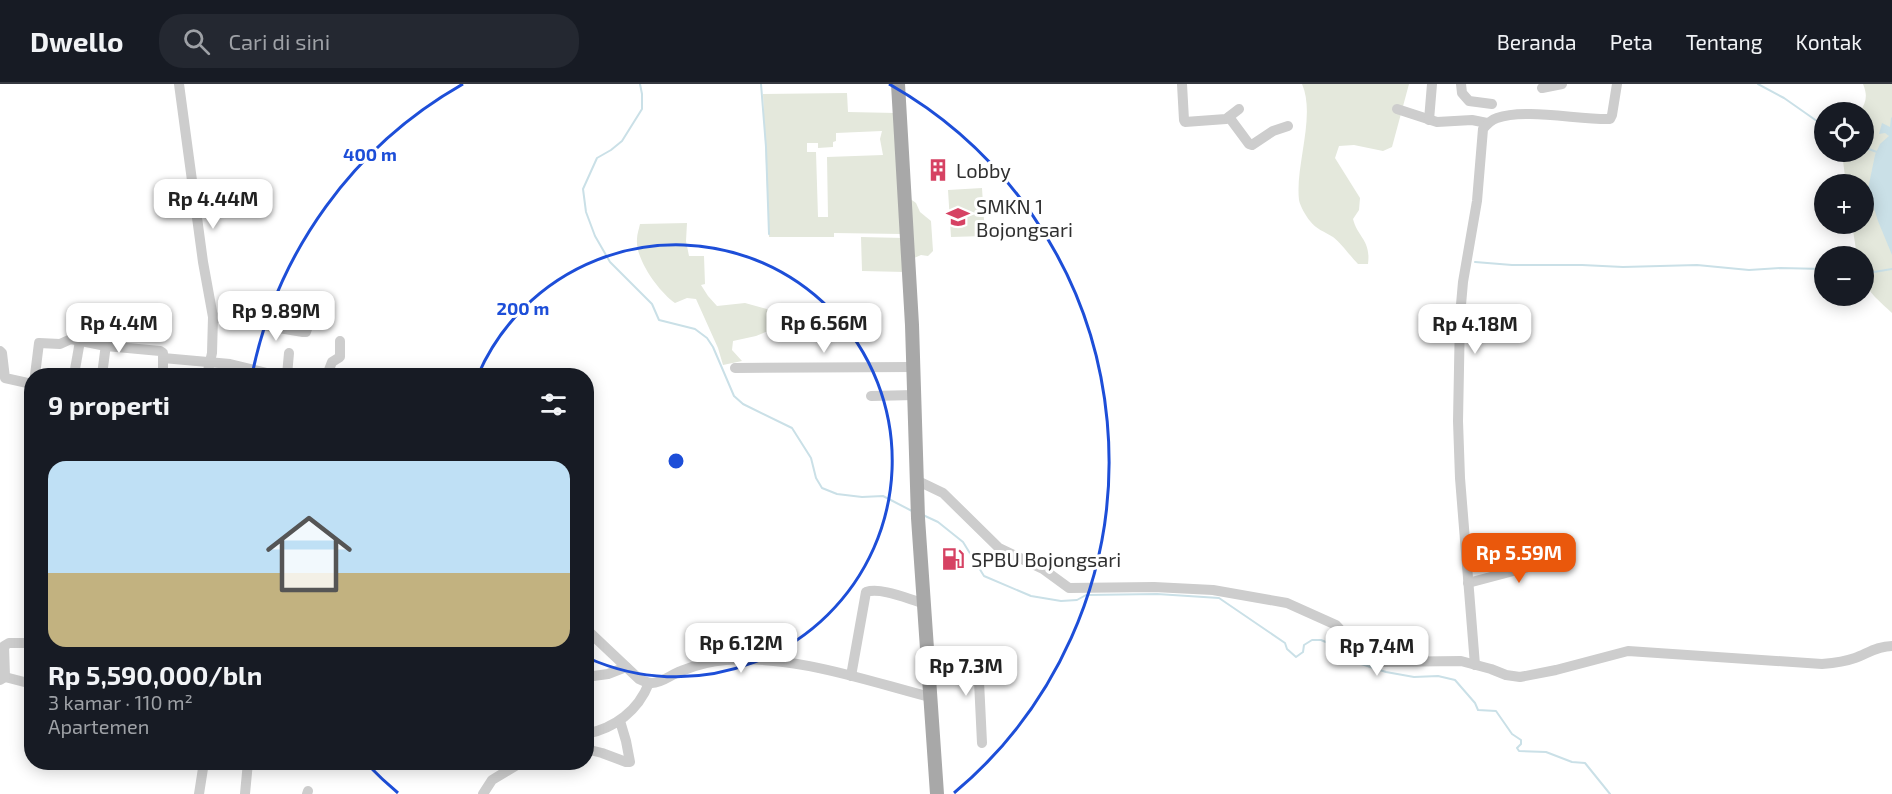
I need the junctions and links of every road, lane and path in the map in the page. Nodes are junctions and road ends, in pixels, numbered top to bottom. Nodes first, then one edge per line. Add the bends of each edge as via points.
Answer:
1 (179, 84) edge
2 (898, 84) edge
3 (1182, 84) edge
4 (1432, 84) edge
5 (1461, 84) edge
6 (1562, 84) edge
7 (1617, 84) edge
8 (1542, 88) dead end
9 (1469, 101) junction
10 (1492, 104) dead end
11 (1239, 109) dead end
12 (1397, 109) dead end
13 (1229, 117) junction
14 (1429, 120) junction
15 (1468, 121) junction
16 (1487, 123) junction
17 (1288, 126) dead end
18 (213, 317) junction
19 (311, 317) dead end
20 (108, 329) dead end
21 (80, 341) junction
22 (340, 341) dead end
23 (106, 346) junction
24 (0, 351) edge
25 (289, 354) dead end
26 (163, 358) junction
27 (210, 362) junction
28 (36, 368) edge
29 (75, 368) edge
30 (103, 368) edge
31 (163, 368) edge
32 (209, 368) edge
33 (246, 368) edge
34 (289, 368) edge
35 (330, 368) edge
36 (735, 368) dead end
37 (914, 368) junction
38 (24, 382) edge
39 (915, 394) junction
40 (871, 396) dead end
41 (918, 481) junction
42 (1562, 558) dead end
43 (1468, 583) junction
44 (923, 603) junction
45 (594, 636) edge
46 (24, 643) edge
47 (1892, 646) edge
48 (1475, 665) junction
49 (626, 666) junction
50 (928, 671) junction
51 (594, 676) edge
52 (851, 676) junction
53 (3, 679) edge
54 (24, 683) edge
55 (649, 683) junction
56 (930, 697) junction
57 (620, 721) junction
58 (594, 731) edge
59 (982, 744) dead end
60 (594, 751) edge
61 (203, 770) edge
62 (247, 770) edge
63 (509, 770) edge
64 (199, 794) edge
65 (245, 794) edge
66 (483, 794) edge
67 (937, 794) edge

1 - 18 street
2 - 37 main road
3 - 13 street via 1185,122
4 - 14 street
5 - 9 street
6 - 8 street
7 - 16 street via 1610,119 1519,115 1498,117
9 - 10 street
9 - 15 street
11 - 13 street
12 - 14 street
13 - 17 street via 1252,145
14 - 15 street
15 - 16 street
16 - 43 street via 1483,129 1460,316 1458,421
18 - 19 street via 303,332 309,328
18 - 27 street
20 - 23 street
21 - 23 street
21 - 28 street via 39,343
21 - 29 street
22 - 35 street via 340,357
23 - 26 street via 160,351
23 - 30 street
24 - 38 street via 4,378
25 - 34 street
26 - 27 street
26 - 31 street
27 - 32 street
27 - 33 street
36 - 37 street
37 - 39 main road
39 - 40 street
39 - 41 main road
41 - 44 main road
41 - 48 street via 943,493 1006,553 1043,569 1069,588 1154,586 1213,590 1270,600 1299,607 1336,625 1349,633 1353,650 1367,659 1393,663 1447,660
42 - 43 street
43 - 48 street
44 - 50 main road
44 - 52 street via 890,593 866,592
45 - 49 street
46 - 53 street via 4,646
47 - 48 street via 1837,663 1639,650 1520,677
49 - 51 street
49 - 55 street
50 - 56 main road
50 - 59 street via 979,681
52 - 55 street via 796,662 727,660 708,662
52 - 56 street
53 - 54 street
55 - 57 street via 644,696
56 - 67 main road
57 - 58 street
57 - 60 street via 630,762
61 - 64 street
62 - 65 street
63 - 66 street via 492,780

